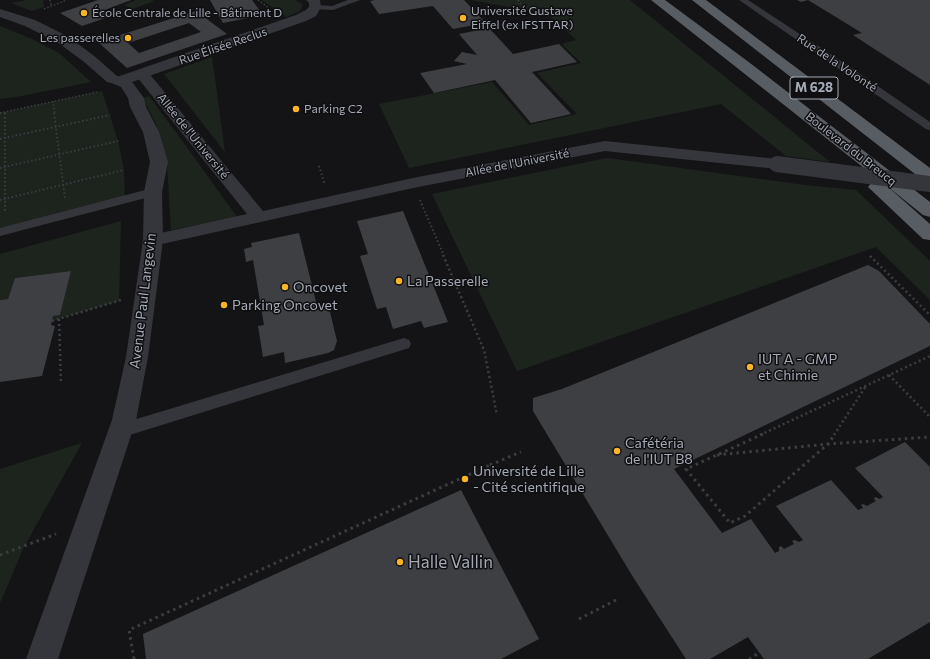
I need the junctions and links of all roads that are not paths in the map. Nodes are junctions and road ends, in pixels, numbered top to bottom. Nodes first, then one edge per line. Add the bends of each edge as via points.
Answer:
1 (356, 0) edge
2 (657, 0) edge
3 (698, 0) edge
4 (707, 0) edge
5 (743, 0) edge
6 (756, 0) edge
7 (314, 4) edge
8 (0, 13) edge
9 (745, 66) junction
10 (142, 74) junction
11 (111, 86) junction
12 (872, 115) dead end
13 (930, 117) edge
14 (930, 127) edge
15 (930, 177) edge
16 (930, 184) edge
17 (153, 192) junction
18 (930, 211) edge
19 (259, 217) junction
20 (3, 231) edge
21 (930, 234) edge
22 (153, 240) junction
23 (404, 344) dead end
24 (120, 431) junction
25 (42, 659) edge

1 - 7 lane via 333,8
2 - 9 highway, Boulevard du Breucq / M 628
3 - 15 highway, Boulevard du Breucq / M 628
4 - 12 highway, M 628
5 - 14 lane, Rue de la Volonté via 847,68
6 - 13 lane, Rue de la Volonté via 840,54
7 - 10 street, Rue Élisée Reclus via 311,12 301,18
8 - 11 street, Avenue Paul Langevin via 30,23 62,39 112,79
9 - 18 highway, Boulevard du Breucq / M 628
9 - 21 highway, M 628 via 802,121
10 - 11 street, Rue Élisée Reclus
10 - 19 street, Allée de l'Université
11 - 17 street, Avenue Paul Langevin via 126,84 136,98 151,132 159,162
16 - 19 street, Allée de l'Université, bridge via 777,164 605,146 413,183
17 - 20 lane
17 - 22 street, Avenue Paul Langevin
19 - 22 street, Allée de l'Université
22 - 24 street, Avenue Paul Langevin via 138,357
23 - 24 lane
24 - 25 street, Avenue Paul Langevin

